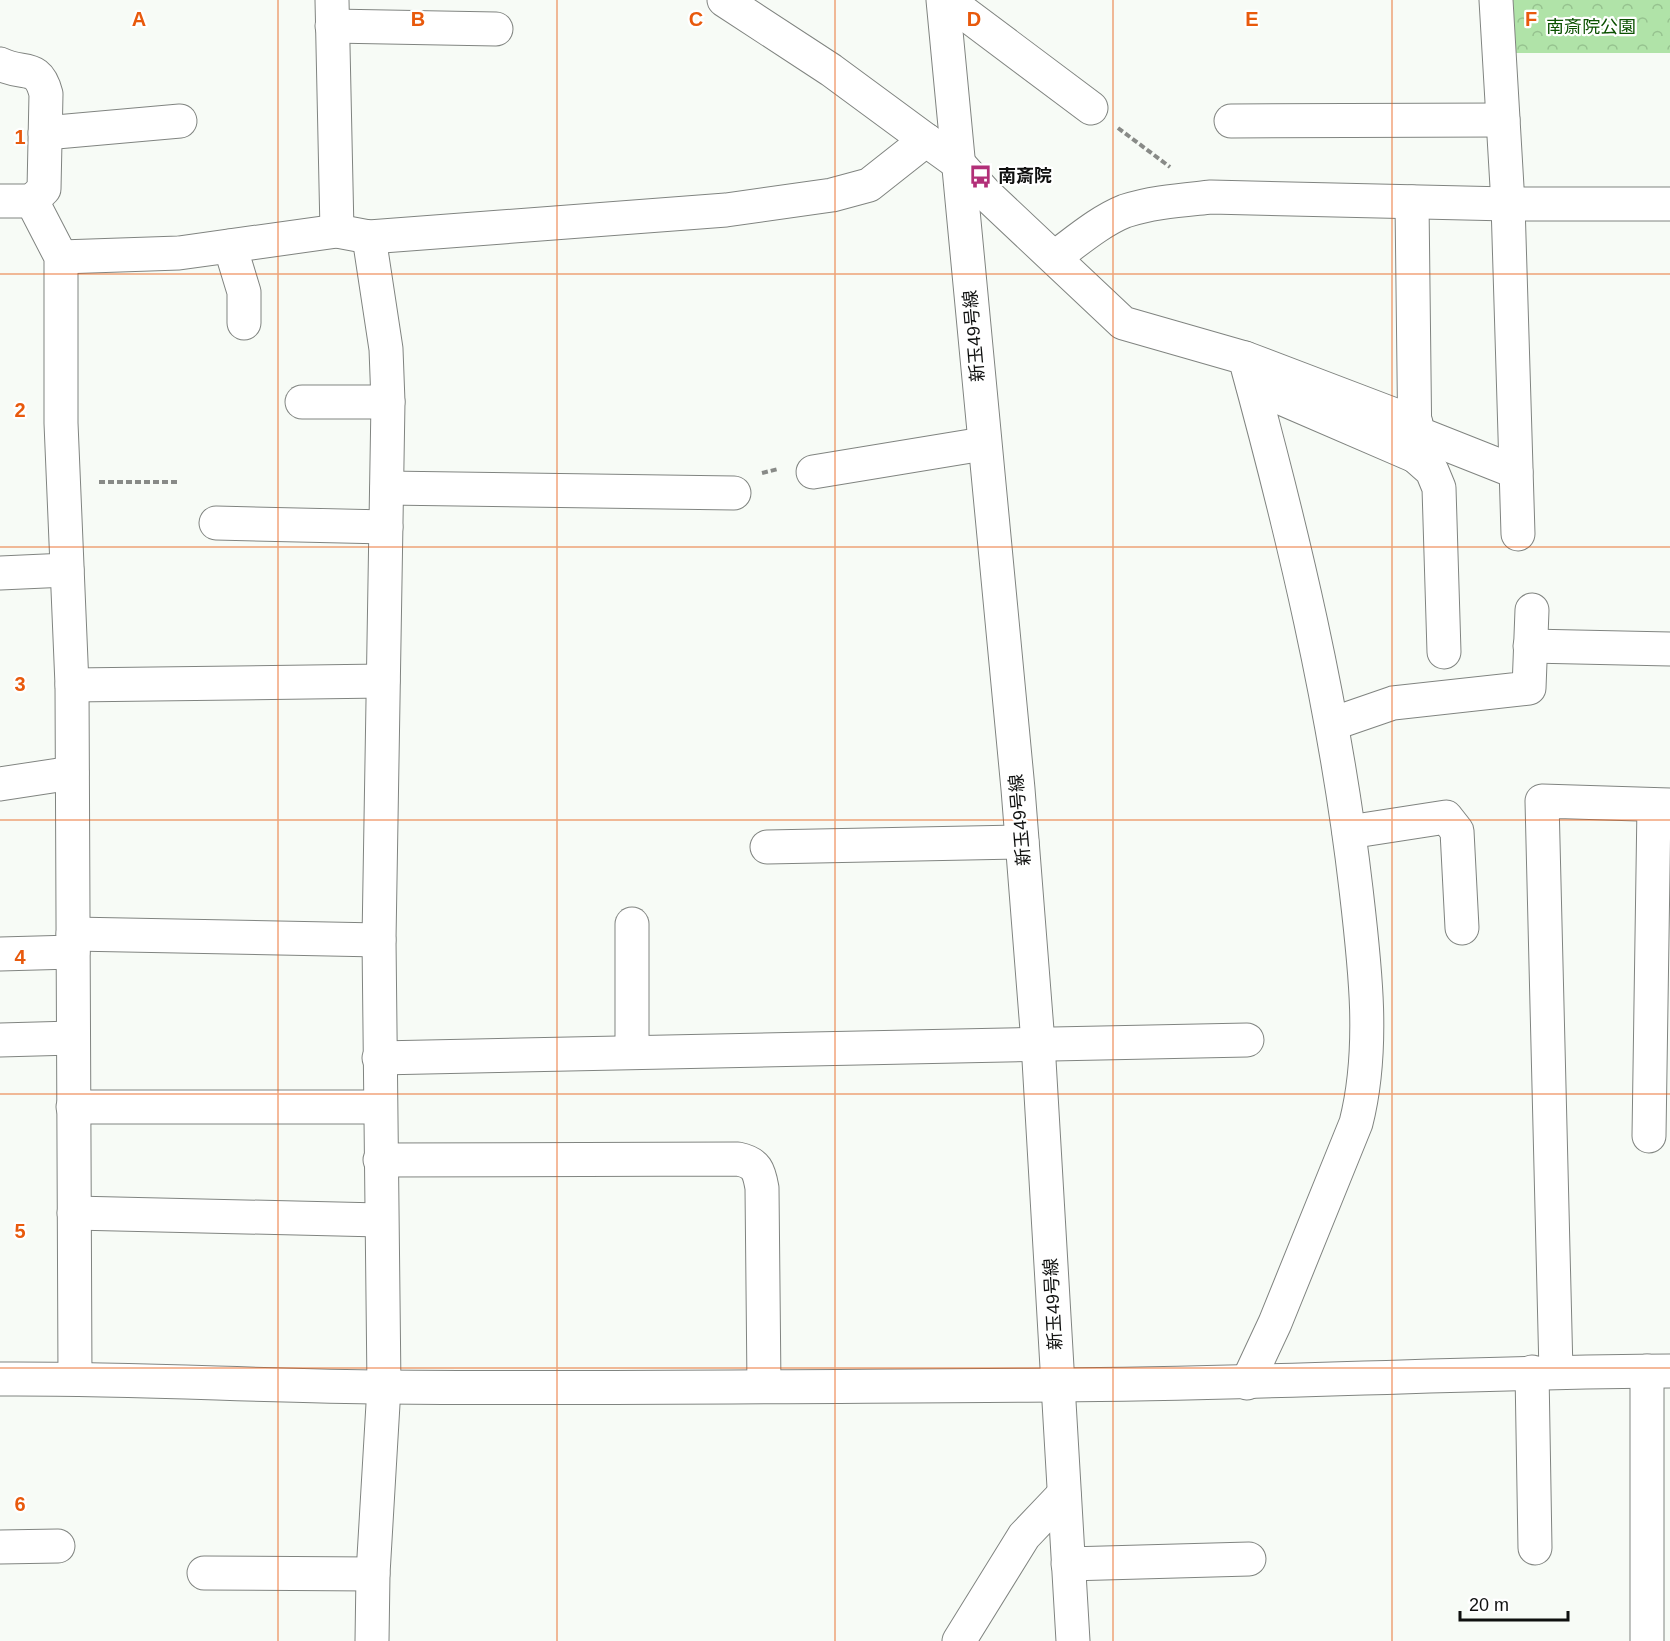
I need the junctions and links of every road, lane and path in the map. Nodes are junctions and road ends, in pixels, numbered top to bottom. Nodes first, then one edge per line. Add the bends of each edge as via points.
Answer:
1 (724, 0) edge
2 (945, 0) edge
3 (1496, 0) edge
4 (332, 13) edge
5 (496, 29) dead end
6 (0, 64) edge
7 (1090, 108) joint
8 (1503, 120) junction
9 (1231, 121) dead end
10 (180, 122) dead end
11 (45, 133) junction
12 (926, 140) junction
13 (958, 163) junction
14 (1211, 198) junction
15 (0, 201) edge
16 (32, 201) junction
17 (1412, 202) junction
18 (1508, 204) junction
19 (1670, 204) edge
20 (337, 231) junction
21 (369, 237) junction
22 (230, 246) junction
23 (62, 257) junction
24 (1055, 257) junction
25 (244, 323) dead end
26 (1249, 372) junction
27 (302, 402) dead end
28 (388, 402) junction
29 (1415, 437) junction
30 (983, 444) junction
31 (813, 472) joint
32 (1516, 472) junction
33 (63, 482) junction
34 (179, 482) dead end
35 (387, 488) junction
36 (734, 493) joint
37 (216, 523) dead end
38 (386, 528) junction
39 (1518, 534) dead end
40 (67, 570) junction
41 (0, 573) edge
42 (1532, 610) dead end
43 (1530, 646) junction
44 (1670, 649) edge
45 (1444, 652) dead end
46 (383, 681) junction
47 (72, 685) junction
48 (1332, 724) junction
49 (72, 773) junction
50 (0, 784) edge
51 (1662, 805) edge
52 (1349, 832) junction
53 (1022, 842) junction
54 (767, 847) dead end
55 (632, 924) dead end
56 (1462, 928) dead end
57 (379, 940) junction
58 (73, 943) junction
59 (0, 954) edge
60 (73, 1038) junction
61 (0, 1040) edge
62 (1247, 1040) dead end
63 (1038, 1043) junction
64 (632, 1052) junction
65 (380, 1058) junction
66 (73, 1107) junction
67 (380, 1107) junction
68 (1648, 1136) dead end
69 (380, 1160) junction
70 (74, 1213) junction
71 (380, 1220) junction
72 (1659, 1371) edge
73 (1544, 1372) junction
74 (75, 1378) junction
75 (0, 1379) edge
76 (1247, 1383) junction
77 (1058, 1385) junction
78 (764, 1386) junction
79 (384, 1387) junction
80 (1064, 1494) junction
81 (58, 1546) dead end
82 (0, 1547) edge
83 (1535, 1548) dead end
84 (1249, 1559) dead end
85 (1068, 1564) junction
86 (204, 1573) dead end
87 (373, 1574) junction
88 (372, 1641) edge
89 (958, 1641) edge
90 (1072, 1641) edge
91 (1647, 1641) edge

1 - 12 street via 831,70
2 - 7 street
2 - 13 street, 新玉49号線
3 - 8 street
4 - 5 street
4 - 20 street
6 - 11 street via 32,71 42,80 46,94
7 - 14 path
8 - 9 street
8 - 18 street
10 - 11 street
11 - 16 street via 44,189
12 - 13 street
12 - 21 street via 869,184 832,195 726,210
13 - 24 street
13 - 30 street, 新玉49号線
14 - 17 street
14 - 24 street via 1170,201 1123,212
15 - 16 street
16 - 23 street
17 - 18 street
17 - 29 street
18 - 19 street
18 - 32 street
20 - 21 street
20 - 22 street
21 - 28 street via 386,349
22 - 23 street via 179,253
22 - 25 street via 244,292
23 - 33 street
24 - 26 street via 1123,323
26 - 29 street
26 - 48 street via 1282,490
27 - 28 street
28 - 35 street
29 - 32 street
29 - 45 street via 1439,488
30 - 31 street
30 - 53 street, 新玉49号線
31 - 36 path via 796,466 748,475
32 - 39 street
33 - 34 path
33 - 40 street
35 - 36 street
35 - 38 street
37 - 38 street
38 - 46 street
40 - 41 street
40 - 47 street
42 - 43 street
43 - 44 street
43 - 48 street via 1529,687 1393,703
46 - 47 street
46 - 57 street
47 - 49 street
48 - 52 street
49 - 50 street
49 - 58 street
51 - 68 street
51 - 73 street via 1542,801
52 - 56 street via 1446,817 1457,831
52 - 76 street via 1364,960 1363,1094 1356,1123
53 - 54 street
53 - 63 street, 新玉49号線
55 - 64 street
57 - 58 street
57 - 65 street
58 - 59 street
58 - 60 street
60 - 61 street
60 - 66 street
62 - 63 street
63 - 64 street
63 - 77 street, 新玉49号線
64 - 65 street
65 - 67 street
66 - 67 street
66 - 70 street
67 - 69 street
69 - 71 street
69 - 78 street via 750,1162 759,1169 762,1188
70 - 71 street
70 - 74 street
71 - 79 street
72 - 73 street
72 - 91 street
73 - 76 street
73 - 83 street
74 - 75 street
74 - 79 street
76 - 77 street
77 - 78 street
77 - 80 street, 新玉49号線
78 - 79 street
79 - 87 street
80 - 85 street, 新玉49号線
80 - 89 street via 1024,1536
81 - 82 street
84 - 85 street
85 - 90 street, 新玉49号線
86 - 87 street
87 - 88 street

